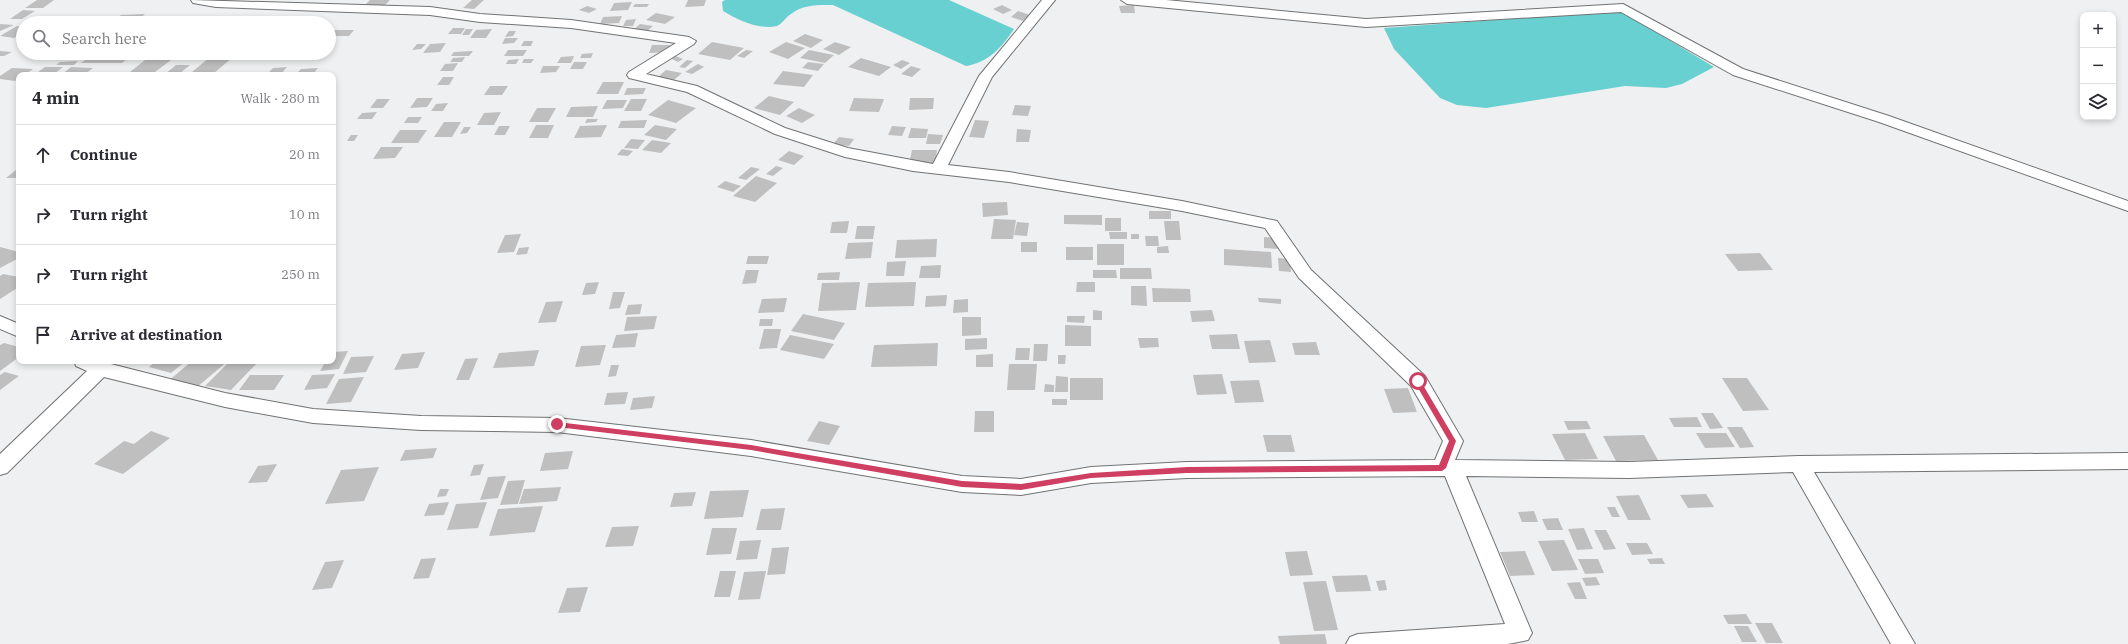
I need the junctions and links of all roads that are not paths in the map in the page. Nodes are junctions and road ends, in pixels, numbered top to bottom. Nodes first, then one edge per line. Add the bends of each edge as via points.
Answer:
1 (197, 0) edge
2 (1049, 0) edge
3 (1127, 0) edge
4 (938, 169) junction
5 (2128, 206) edge
6 (0, 322) edge
7 (16, 330) edge
8 (92, 365) edge
9 (2128, 460) edge
10 (1799, 464) junction
11 (0, 467) edge
12 (1447, 468) junction
13 (1358, 644) edge
14 (1903, 644) edge

1 - 4 street via 216,3 430,11 480,18 571,24 689,41 634,75 692,88 780,131 838,150
2 - 4 street via 986,76
3 - 5 street via 1366,23 1623,8 1738,72 1884,119
4 - 12 street via 1009,177 1182,206 1271,224 1305,274 1418,381 1453,441
6 - 7 street
8 - 11 street
8 - 12 street via 225,400 313,416 421,423 557,424 751,448 962,484 1021,487 1091,476 1187,470
9 - 10 street
10 - 12 street via 1629,470
10 - 14 street
12 - 13 street via 1520,633

